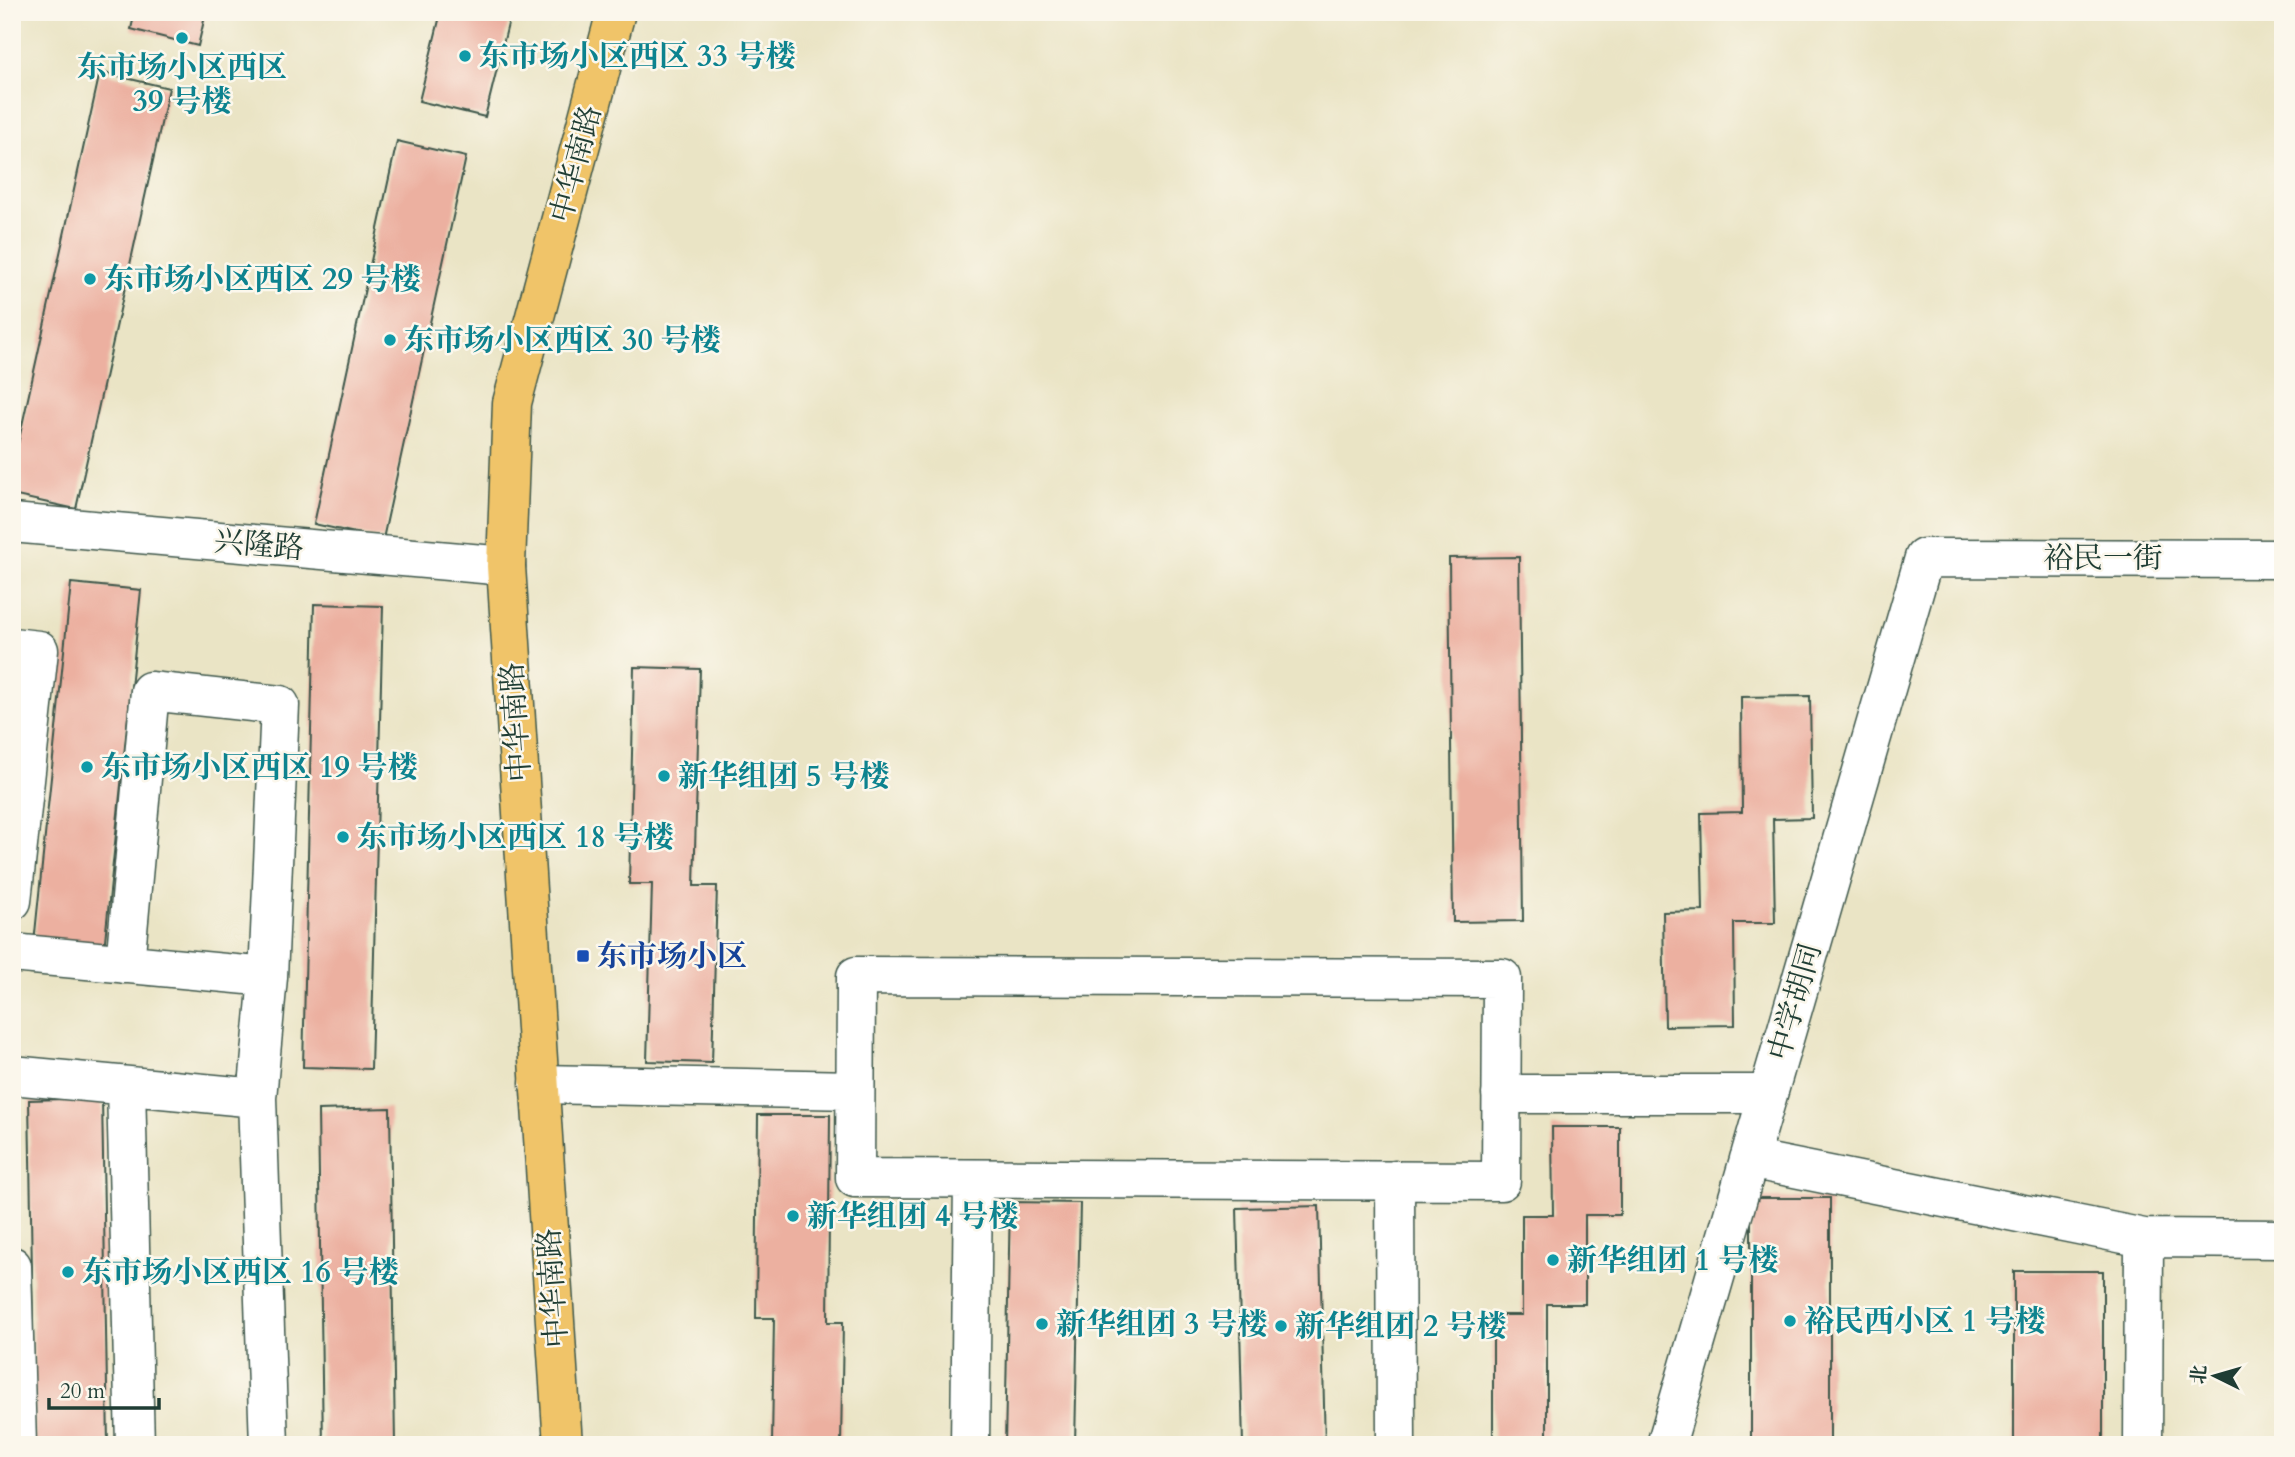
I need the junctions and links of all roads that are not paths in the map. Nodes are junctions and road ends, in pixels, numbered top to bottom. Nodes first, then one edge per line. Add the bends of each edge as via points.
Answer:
1 (616, 12) edge
2 (12, 523) edge
3 (1924, 558) joint
4 (2283, 559) edge
5 (506, 566) junction
6 (12, 647) edge
7 (12, 901) edge
8 (12, 953) edge
9 (125, 964) junction
10 (268, 977) junction
11 (12, 1075) edge
12 (540, 1084) junction
13 (126, 1086) junction
14 (855, 1090) junction
15 (1501, 1094) junction
16 (1768, 1094) junction
17 (257, 1098) junction
18 (1749, 1159) junction
19 (973, 1179) junction
20 (1395, 1180) junction
21 (2144, 1238) junction
22 (2283, 1239) edge
23 (12, 1266) edge
24 (17, 1445) edge
25 (135, 1445) edge
26 (269, 1445) edge
27 (563, 1445) edge
28 (970, 1445) edge
29 (1396, 1445) edge
30 (1666, 1445) edge
31 (2143, 1445) edge

1 - 5 main road, 中华南路 via 512,403
2 - 5 street, 兴隆路
3 - 4 street, 裕民一街
3 - 16 street, 中学胡同
5 - 12 main road, 中华南路
6 - 7 street via 39,650
8 - 9 street
9 - 10 street
9 - 10 street via 150,691 280,705
10 - 17 street
11 - 13 street
12 - 14 street
12 - 27 main road, 中华南路
13 - 17 street
13 - 25 street
14 - 15 street via 856,976 1502,978
14 - 19 street via 855,1178
15 - 16 street
15 - 20 street via 1501,1181
16 - 18 street, 中学胡同
17 - 26 street
18 - 21 street
18 - 30 street, 中学胡同
19 - 20 street
19 - 28 street
20 - 29 street
21 - 22 street
21 - 31 street
23 - 24 street

